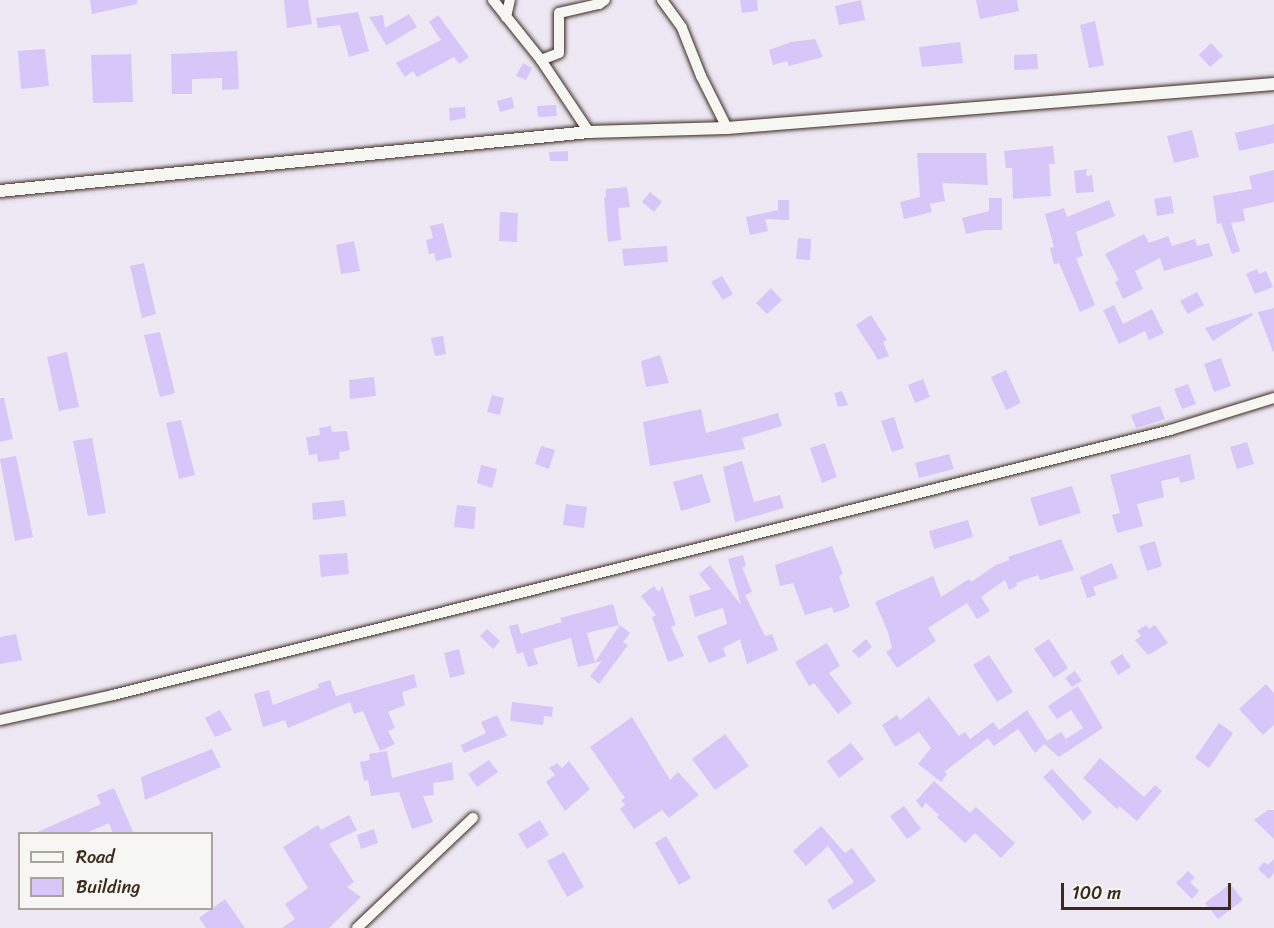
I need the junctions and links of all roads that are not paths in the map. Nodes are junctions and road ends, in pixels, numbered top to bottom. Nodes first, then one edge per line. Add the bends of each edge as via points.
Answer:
1 (493, 0) edge
2 (510, 0) edge
3 (605, 0) edge
4 (663, 0) edge
5 (506, 17) junction
6 (541, 60) junction
7 (1274, 84) edge
8 (728, 128) junction
9 (589, 132) junction
10 (0, 191) edge
11 (1274, 399) edge
12 (0, 720) edge
13 (473, 818) dead end
14 (357, 928) edge

1 - 5 street
2 - 5 street
3 - 6 street via 559,13 559,53
4 - 8 street via 682,28
5 - 6 street
6 - 9 street
7 - 8 street
8 - 9 street
9 - 10 street
11 - 12 street via 1148,436
13 - 14 street

